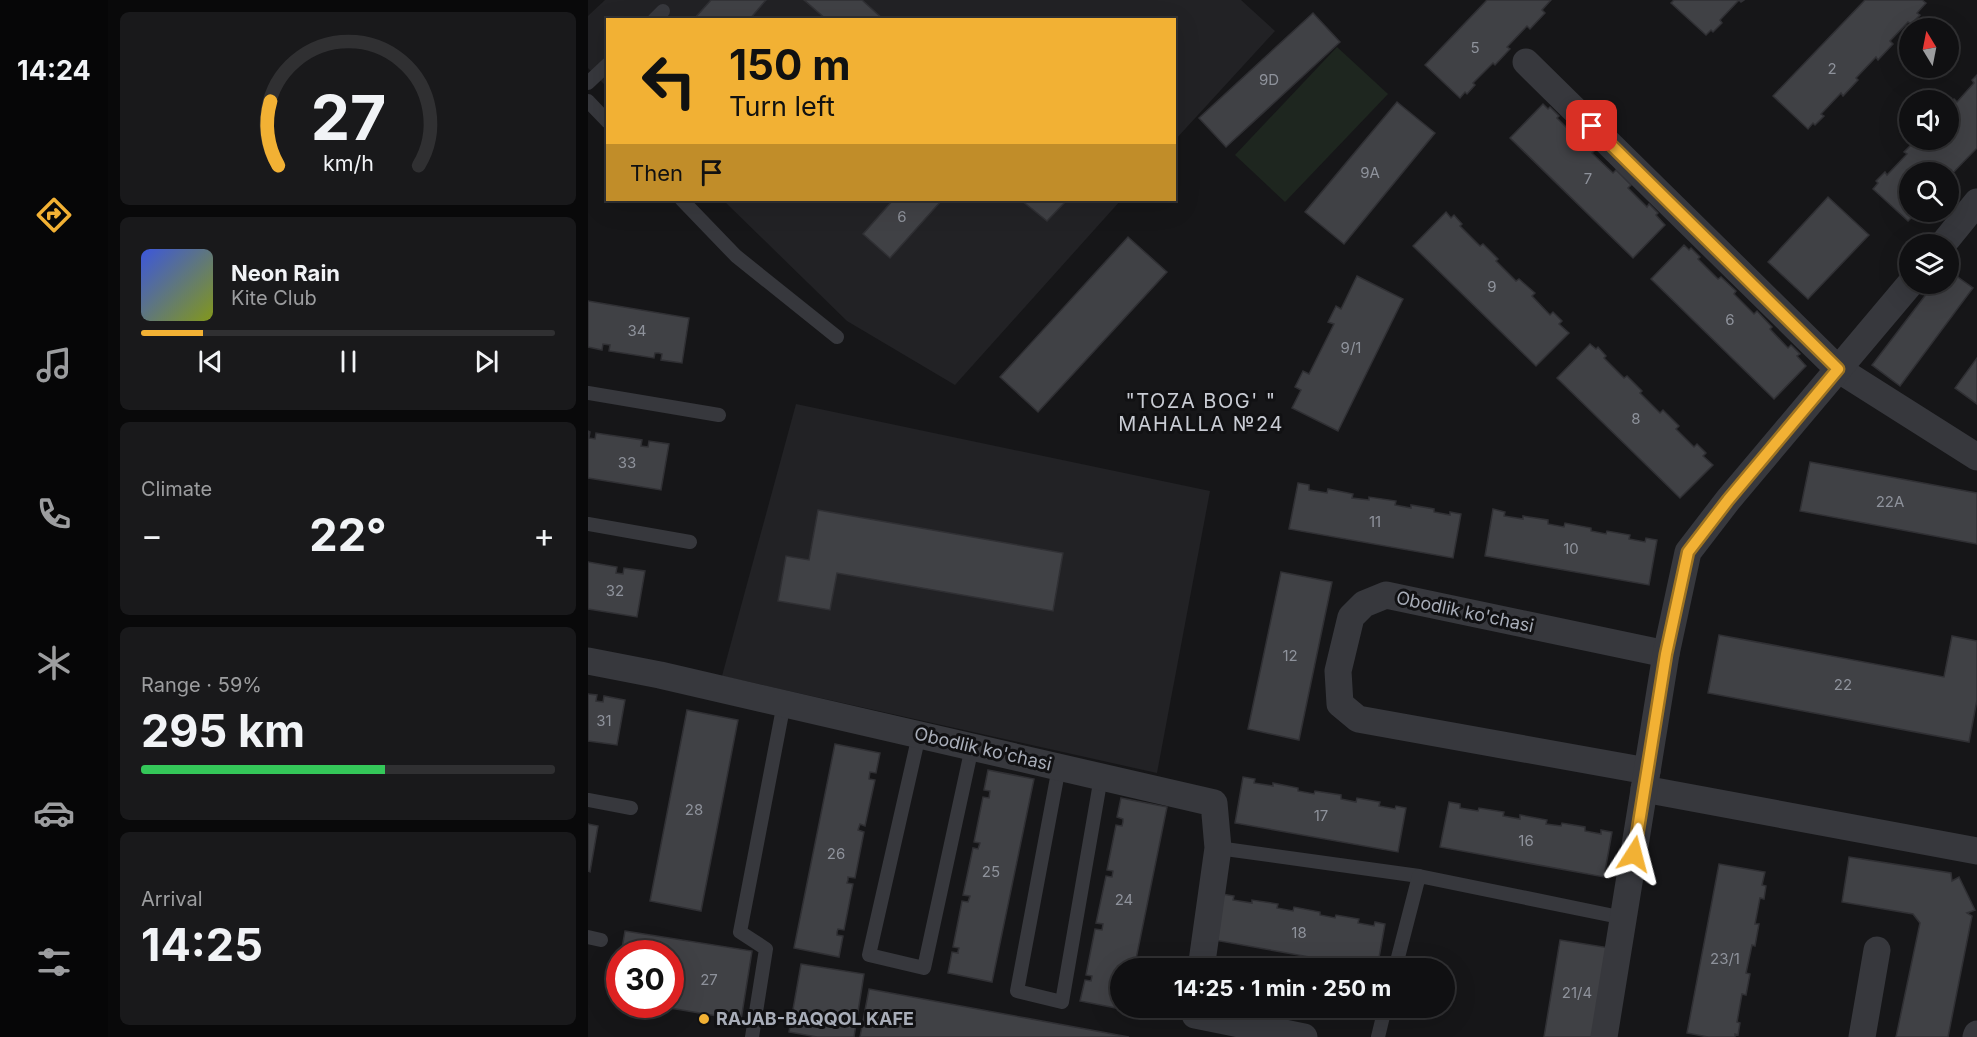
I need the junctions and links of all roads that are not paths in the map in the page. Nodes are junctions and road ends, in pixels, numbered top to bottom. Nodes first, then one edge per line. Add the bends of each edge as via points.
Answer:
1 (1526, 62) dead end
2 (606, 66) edge
3 (588, 83) edge
4 (588, 101) edge
5 (606, 120) edge
6 (683, 201) edge
7 (1977, 202) edge
8 (1950, 234) edge
9 (1902, 294) edge
10 (837, 337) dead end
11 (1838, 369) junction
12 (588, 393) edge
13 (719, 415) dead end
14 (1977, 457) edge
15 (588, 524) edge
16 (690, 542) dead end
17 (1666, 654) junction
18 (588, 661) edge
19 (784, 704) junction
20 (919, 735) junction
21 (972, 747) junction
22 (1059, 767) junction
23 (1101, 777) junction
24 (1646, 780) junction
25 (588, 800) edge
26 (631, 808) dead end
27 (1218, 848) junction
28 (1977, 852) edge
29 (1419, 876) junction
30 (1624, 918) junction
31 (1877, 950) dead end
32 (1203, 958) edge
33 (1398, 958) edge
34 (1383, 1018) edge
35 (1194, 1020) edge
36 (752, 1037) edge
37 (1304, 1037) edge
38 (1378, 1037) edge
39 (1604, 1037) edge
40 (1862, 1037) edge

1 - 11 street
2 - 3 lane
4 - 5 lane
6 - 10 lane via 736,256
7 - 8 street
9 - 11 street
11 - 14 street
11 - 17 street via 1688,552
12 - 13 lane
15 - 16 lane
17 - 24 street
17 - 24 street, Obodlik ko'chasi via 1386,595 1364,604 1351,617 1338,671 1340,704 1358,719
18 - 19 street, Obodlik ko'chasi
19 - 20 street, Obodlik ko'chasi
19 - 36 lane via 740,932 766,949
20 - 21 street, Obodlik ko'chasi
20 - 21 lane via 869,955 924,968
21 - 22 street, Obodlik ko'chasi
22 - 23 street, Obodlik ko'chasi
22 - 23 lane via 1017,991 1062,1002
23 - 27 street, Obodlik ko'chasi via 1214,803
24 - 28 street, Obodlik ko'chasi
24 - 30 street
25 - 26 lane
27 - 29 lane
27 - 32 street, Obodlik ko'chasi
29 - 30 lane
29 - 33 lane
30 - 39 street
31 - 40 street
34 - 38 lane
35 - 37 street

